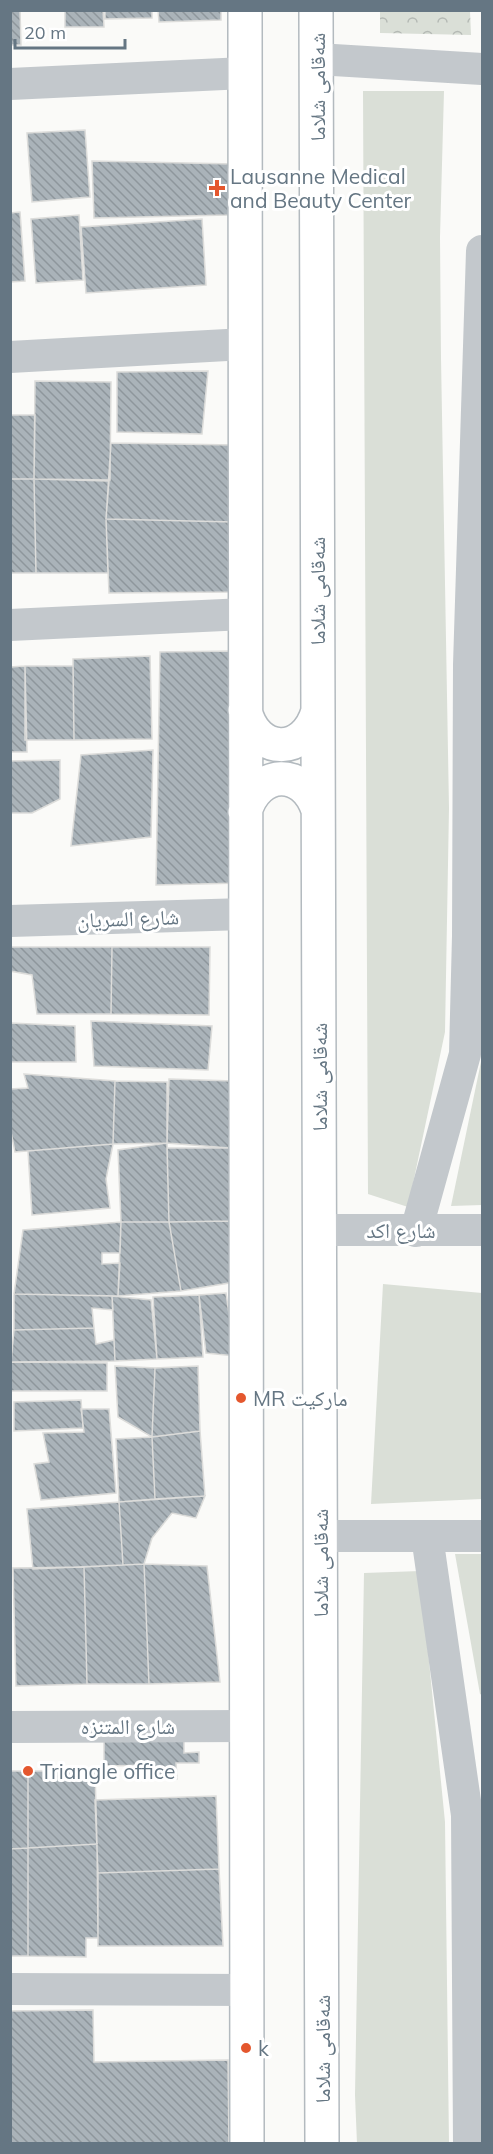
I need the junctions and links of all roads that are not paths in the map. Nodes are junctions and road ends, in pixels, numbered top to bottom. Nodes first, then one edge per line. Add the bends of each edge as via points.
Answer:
1 (245, 10) edge
2 (316, 10) edge
3 (316, 59) junction
4 (483, 69) edge
5 (245, 73) junction
6 (10, 84) edge
7 (483, 250) edge
8 (245, 344) junction
9 (10, 357) edge
10 (245, 614) junction
11 (10, 625) edge
12 (476, 665) edge
13 (245, 710) junction
14 (318, 711) junction
15 (318, 810) junction
16 (245, 812) junction
17 (245, 914) junction
18 (10, 921) edge
19 (478, 945) edge
20 (320, 1230) junction
21 (416, 1230) junction
22 (483, 1230) edge
23 (320, 1536) junction
24 (427, 1536) junction
25 (483, 1536) edge
26 (246, 1726) junction
27 (10, 1727) edge
28 (483, 1789) edge
29 (475, 1815) edge
30 (10, 1989) edge
31 (247, 1990) junction
32 (247, 2144) edge
33 (322, 2144) edge
34 (469, 2144) edge

1 - 5 main road
2 - 3 main road, شەقامی شلاما
3 - 4 street
3 - 14 main road, شەقامی شلاما
5 - 6 street
5 - 8 main road
7 - 12 street
8 - 9 street
8 - 10 main road
10 - 11 street
10 - 13 main road
12 - 19 street
13 - 14 main road via 256,734 280,745 306,736
13 - 16 main road
14 - 15 main road, شەقامی شلاما
15 - 16 main road via 305,788 281,779 256,789
15 - 20 main road, شەقامی شلاما
16 - 17 main road
17 - 18 street, شارع السريان
17 - 26 main road
19 - 21 street via 465,1054
20 - 21 street, شارع اكد
20 - 23 main road, شەقامی شلاما
21 - 22 street, شارع اكد
23 - 24 street
23 - 33 main road, شەقامی شلاما
24 - 25 street
24 - 29 street
26 - 27 street, شارع المتنزه
26 - 31 main road
28 - 29 street
29 - 34 street
30 - 31 street
31 - 32 main road

